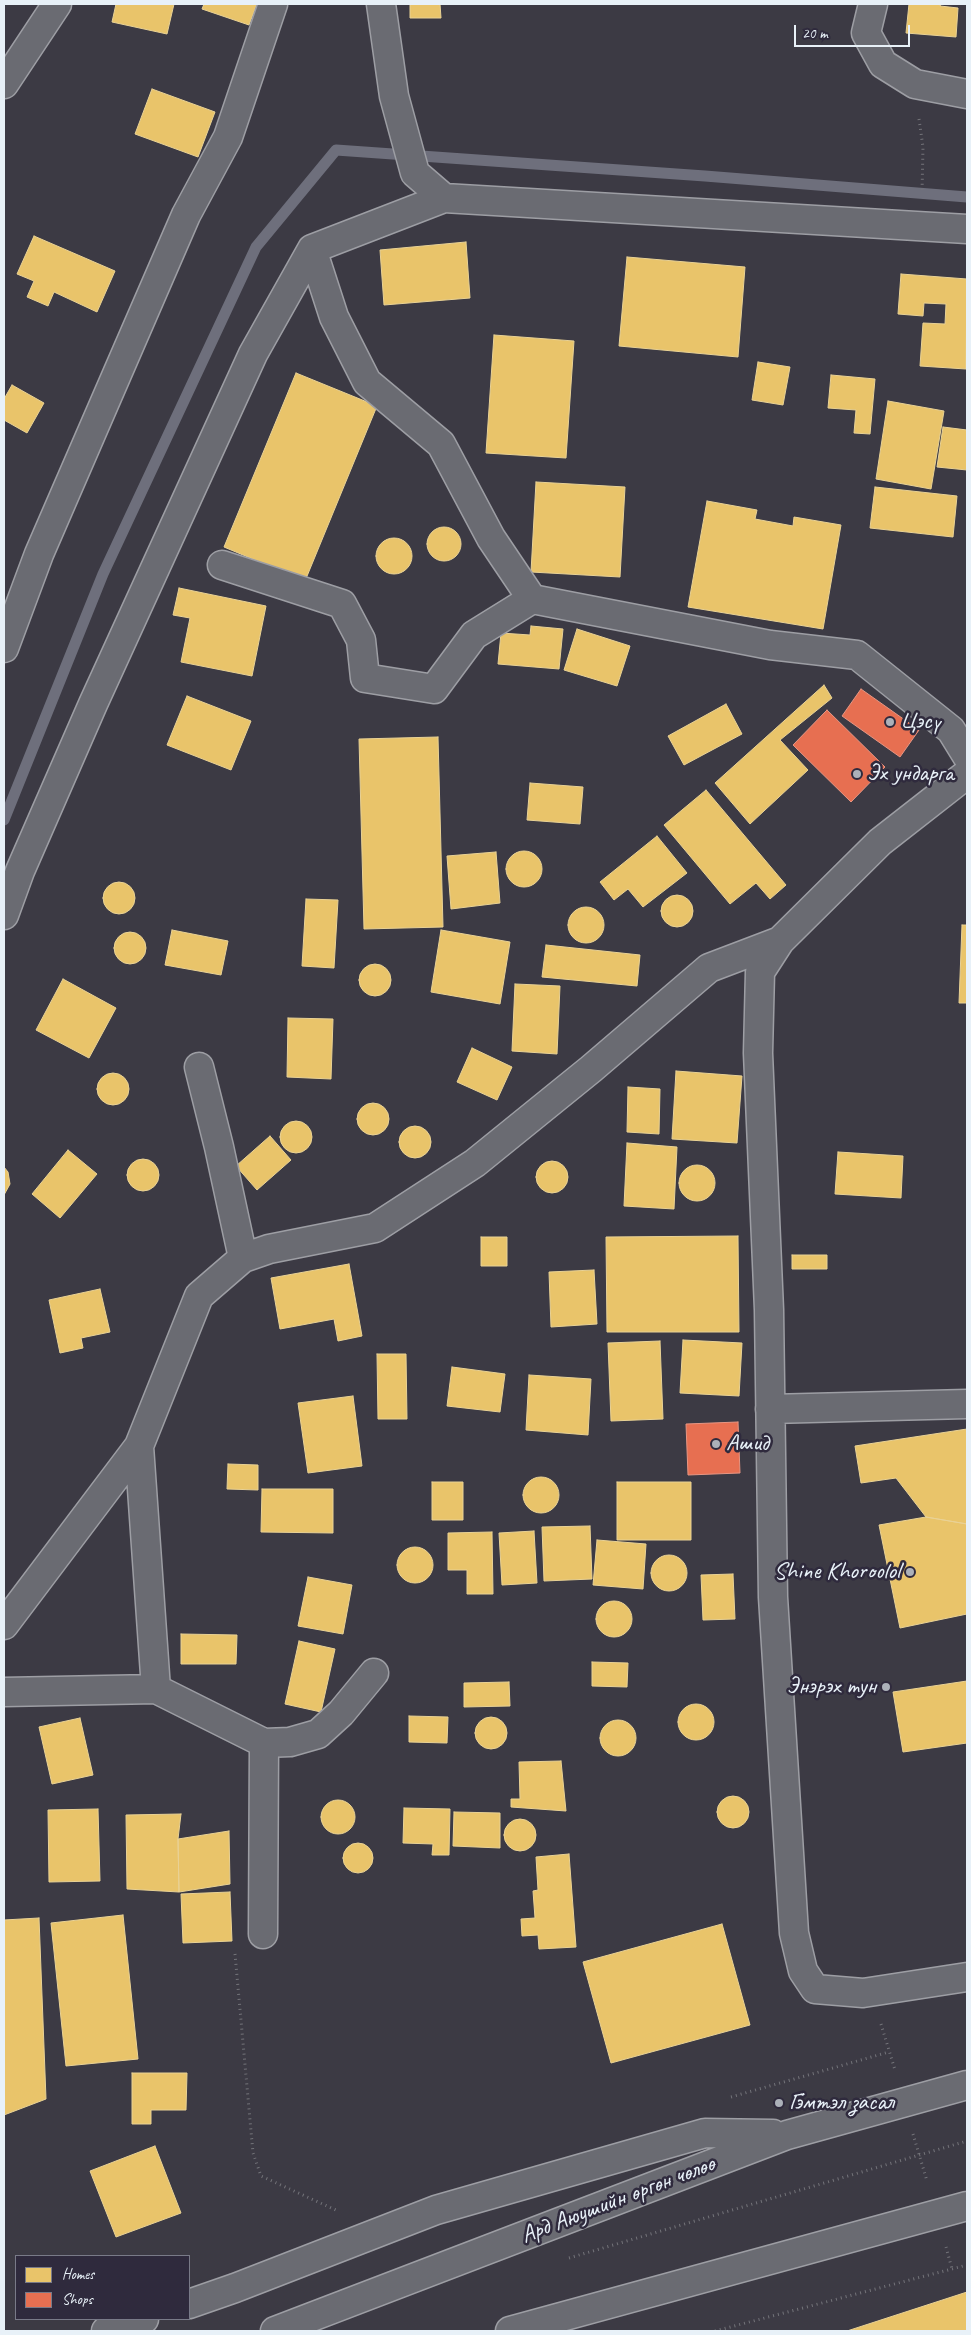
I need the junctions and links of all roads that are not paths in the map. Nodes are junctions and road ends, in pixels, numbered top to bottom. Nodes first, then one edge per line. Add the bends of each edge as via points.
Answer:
1 (57, 4) edge
2 (273, 4) edge
3 (381, 4) edge
4 (872, 4) edge
5 (4, 84) edge
6 (967, 94) edge
7 (444, 198) junction
8 (967, 229) edge
9 (312, 249) junction
10 (222, 565) dead end
11 (532, 599) junction
12 (4, 648) edge
13 (967, 756) edge
14 (967, 774) edge
15 (4, 915) edge
16 (780, 941) junction
17 (198, 1068) dead end
18 (243, 1258) junction
19 (967, 1404) edge
20 (770, 1409) junction
21 (139, 1446) junction
22 (4, 1624) edge
23 (374, 1673) dead end
24 (156, 1690) junction
25 (4, 1692) edge
26 (264, 1744) junction
27 (262, 1934) road end
28 (967, 1977) edge
29 (967, 2085) edge
30 (787, 2134) junction
31 (967, 2206) edge
32 (190, 2304) edge
33 (141, 2320) edge
34 (106, 2331) edge
35 (275, 2331) edge
36 (510, 2331) edge

1 - 5 street
2 - 12 street via 228,137 186,215 40,554
3 - 7 street via 394,96 415,173
4 - 6 street via 866,32 883,64 915,84
7 - 8 street
7 - 9 street
9 - 11 street via 334,318 367,382 441,444 491,538
9 - 15 street via 254,354 93,704
10 - 11 street via 342,604 361,640 365,678 434,689 474,635
11 - 13 street via 770,645 857,655 951,730
14 - 16 street via 880,842
16 - 18 street via 709,968 475,1163 375,1228
16 - 20 street via 760,972 758,1053
17 - 18 street
18 - 21 street via 199,1296
19 - 20 street
20 - 28 street via 773,1597 794,1933 803,1971 816,1989 863,1993
21 - 22 street
21 - 24 street
23 - 26 street via 341,1713 318,1734 290,1742
24 - 25 street
24 - 26 street
26 - 27 street
29 - 30 street, Ард Аюушийн өргөн чөлөө
30 - 32 street via 705,2133 436,2210
30 - 35 street, Ард Аюушийн өргөн чөлөө
31 - 36 street
33 - 34 street

